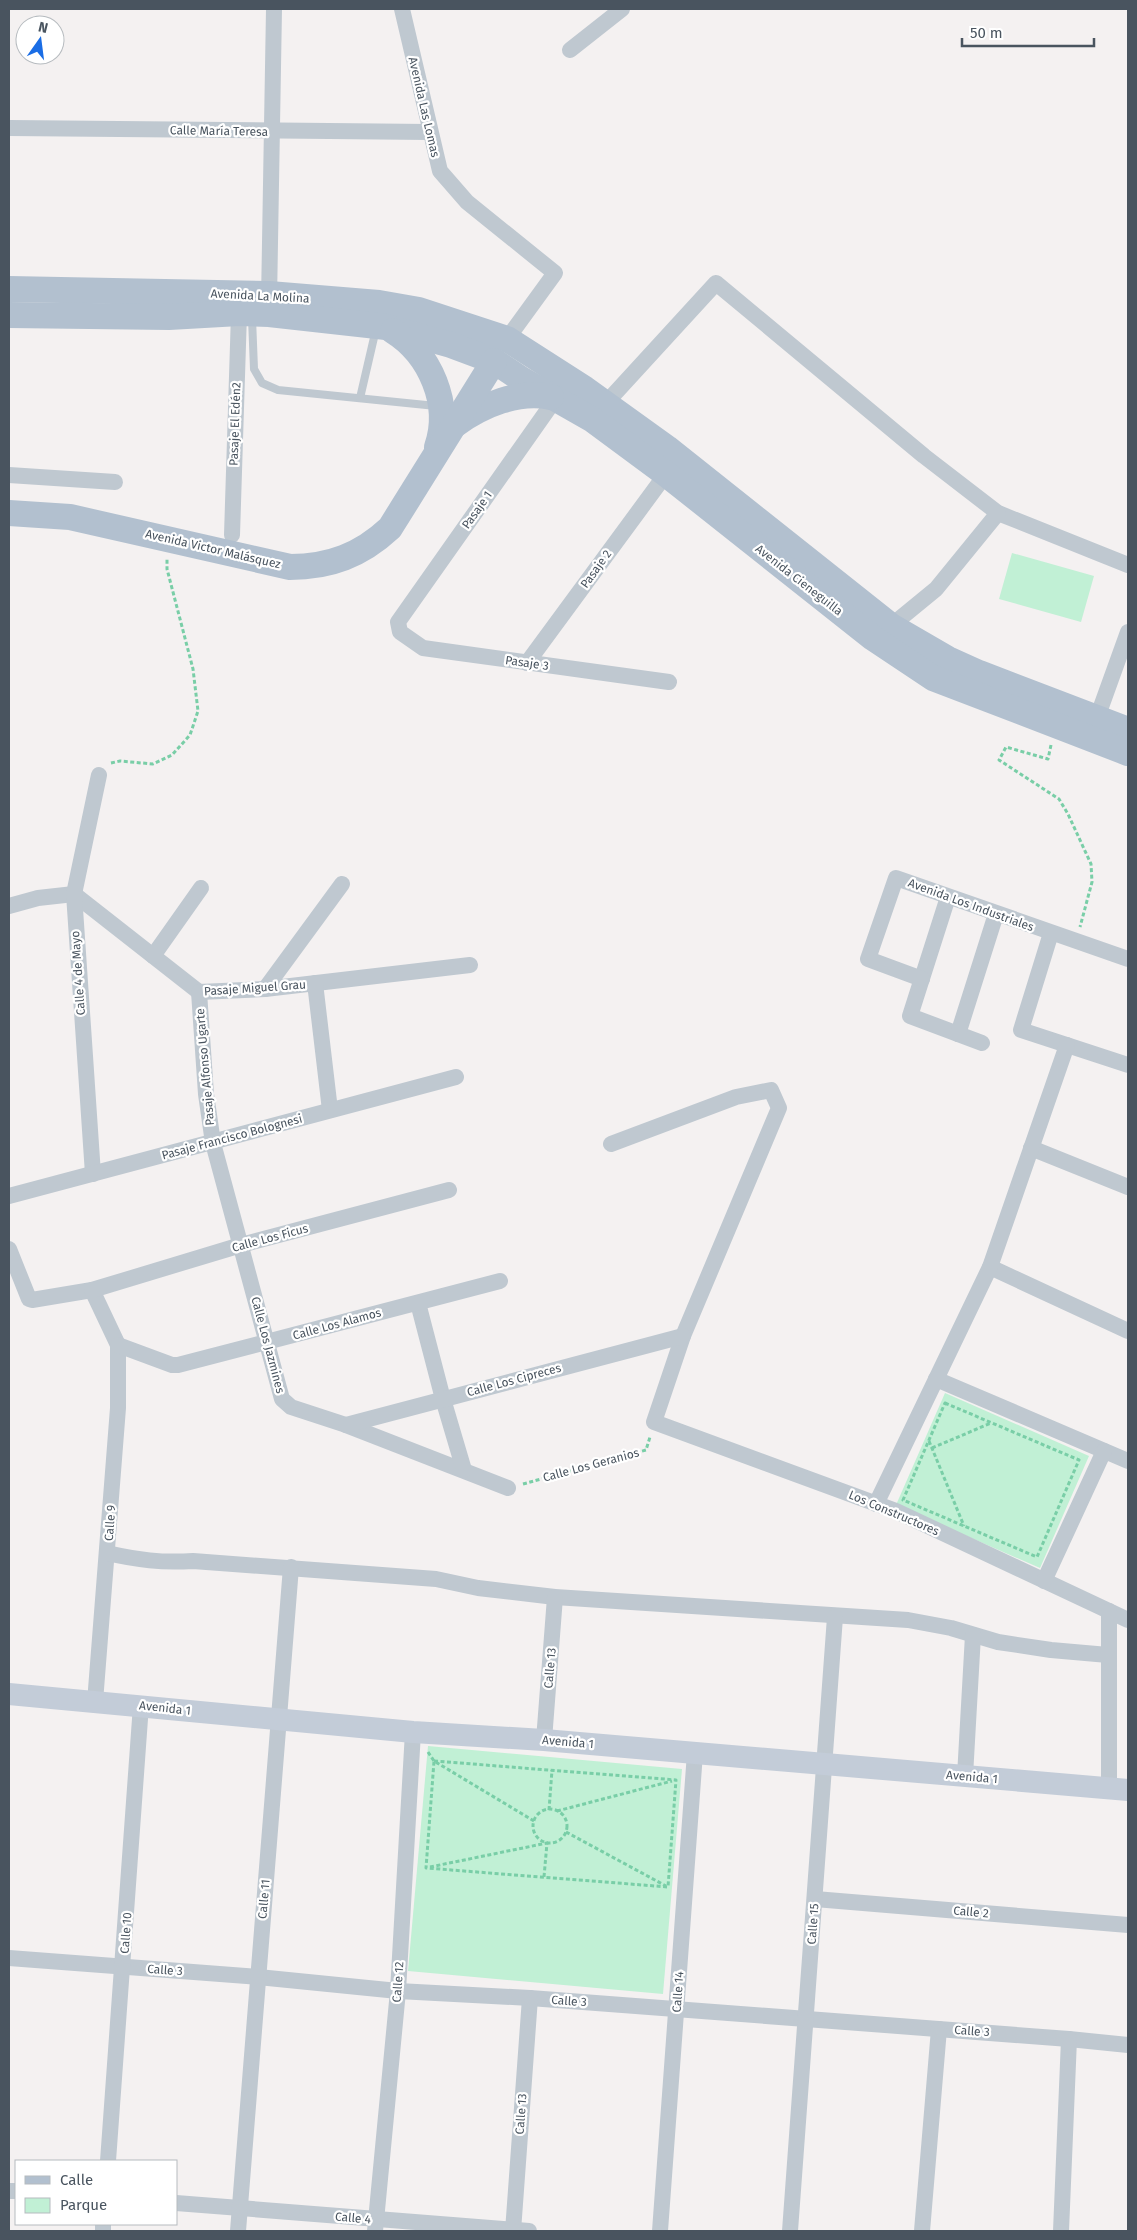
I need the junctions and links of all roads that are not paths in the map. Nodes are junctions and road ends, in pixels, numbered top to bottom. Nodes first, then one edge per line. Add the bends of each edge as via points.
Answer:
1 (274, 9) edge
2 (402, 9) edge
3 (622, 9) edge
4 (570, 50) dead end
5 (9, 128) edge
6 (271, 132) junction
7 (429, 132) junction
8 (9, 289) edge
9 (257, 309) junction
10 (9, 315) edge
11 (381, 326) junction
12 (507, 338) junction
13 (494, 361) junction
14 (360, 398) junction
15 (556, 398) junction
16 (606, 403) junction
17 (447, 416) junction
18 (666, 474) junction
19 (9, 475) edge
20 (115, 482) dead end
21 (9, 513) edge
22 (998, 513) junction
23 (232, 535) dead end
24 (1128, 565) edge
25 (398, 622) joint
26 (882, 632) junction
27 (1128, 632) edge
28 (526, 663) junction
29 (670, 682) dead end
30 (1097, 718) junction
31 (1128, 730) edge
32 (1128, 754) edge
33 (99, 775) dead end
34 (342, 884) dead end
35 (201, 888) dead end
36 (74, 894) junction
37 (948, 897) junction
38 (9, 906) edge
39 (996, 914) junction
40 (1051, 933) junction
41 (153, 956) junction
42 (1128, 959) edge
43 (470, 965) dead end
44 (922, 979) junction
45 (316, 983) junction
46 (265, 989) junction
47 (199, 992) junction
48 (958, 1034) junction
49 (982, 1043) dead end
50 (1067, 1045) junction
51 (1128, 1065) edge
52 (456, 1077) dead end
53 (330, 1110) junction
54 (213, 1142) junction
55 (611, 1144) dead end
56 (1032, 1148) junction
57 (93, 1174) junction
58 (1128, 1187) edge
59 (449, 1190) dead end
60 (9, 1196) edge
61 (241, 1245) junction
62 (9, 1249) edge
63 (990, 1268) junction
64 (500, 1281) dead end
65 (92, 1290) junction
66 (418, 1303) junction
67 (1128, 1331) edge
68 (682, 1336) junction
69 (267, 1343) junction
70 (118, 1345) junction
71 (936, 1379) junction
72 (443, 1399) junction
73 (346, 1425) junction
74 (1104, 1451) junction
75 (1128, 1461) edge
76 (464, 1470) junction
77 (508, 1488) road end
78 (876, 1504) junction
79 (107, 1553) junction
80 (291, 1567) junction
81 (1044, 1581) junction
82 (555, 1597) junction
83 (1109, 1611) junction
84 (835, 1617) junction
85 (1128, 1620) edge
86 (973, 1635) junction
87 (1108, 1655) junction
88 (9, 1694) edge
89 (95, 1702) junction
90 (141, 1705) junction
91 (278, 1719) junction
92 (413, 1732) junction
93 (544, 1740) junction
94 (695, 1753) junction
95 (825, 1764) junction
96 (965, 1776) junction
97 (1119, 1789) edge
98 (815, 1899) junction
99 (1128, 1924) edge
100 (9, 1958) edge
101 (124, 1967) junction
102 (258, 1977) junction
103 (398, 1991) junction
104 (530, 1998) junction
105 (676, 2009) junction
106 (806, 2019) junction
107 (939, 2029) junction
108 (1069, 2039) junction
109 (1128, 2046) edge
110 (108, 2160) edge
111 (178, 2203) edge
112 (239, 2208) junction
113 (376, 2226) edge
114 (238, 2231) edge
115 (518, 2231) edge
116 (660, 2231) edge
117 (790, 2231) edge
118 (922, 2231) edge
119 (1061, 2231) edge

1 - 6 street, Pasaje El Edén2
2 - 7 street, Avenida Las Lomas
3 - 4 street
5 - 6 street, Calle María Teresa
6 - 7 street, Calle María Teresa
6 - 9 street, Pasaje El Edén2
7 - 12 street, Avenida Las Lomas via 440,171 467,202 555,273
8 - 9 main road, Avenida La Molina
9 - 10 main road, Avenida La Molina via 169,317
9 - 11 main road, Avenida La Molina
9 - 12 main road, Avenida La Molina via 379,303 419,310
9 - 14 lane via 254,369 262,383 278,390
9 - 23 street, Pasaje El Edén2
11 - 13 main road, Avenida La Molina via 451,345
11 - 14 lane
11 - 17 main road via 399,335 422,357
12 - 13 street
12 - 16 main road, Avenida Cieneguilla
13 - 15 main road, Avenida Cieneguilla
13 - 17 main road, Avenida Victor Malásquez
14 - 17 lane
15 - 17 main road via 537,394 517,397
15 - 18 main road, Avenida Cieneguilla via 593,420
15 - 25 street, Pasaje 1
16 - 22 street via 716,283 924,456
16 - 26 main road, Avenida Cieneguilla via 667,448
17 - 21 main road, Avenida Victor Malásquez via 433,457 390,528 380,538 341,560 308,567 273,565 70,517
18 - 26 main road, Avenida Cieneguilla
18 - 28 street, Pasaje 2
19 - 20 street
22 - 24 street
22 - 26 street via 936,589
25 - 28 street, Pasaje 3 via 400,632 423,648
26 - 30 main road, Avenida Cieneguilla
26 - 32 main road, Avenida Cieneguilla via 933,678
27 - 30 street
28 - 29 street, Pasaje 3
30 - 31 main road, Avenida Cieneguilla
33 - 36 street, Calle 4 de Mayo
34 - 46 street
35 - 41 street
36 - 38 street via 38,898
36 - 41 street, Pasaje Miguel Grau
36 - 57 street, Calle 4 de Mayo
37 - 39 street, Avenida Los Industriales
37 - 44 street
37 - 44 street, Avenida Los Industriales via 896,878 868,959
39 - 40 street, Avenida Los Industriales
39 - 48 street
40 - 42 street, Avenida Los Industriales
40 - 50 street via 1021,1030
41 - 47 street, Pasaje Miguel Grau
43 - 45 street, Pasaje Miguel Grau
44 - 48 street via 910,1016
45 - 46 street, Pasaje Miguel Grau
45 - 53 street
46 - 47 street, Pasaje Miguel Grau
47 - 54 street, Pasaje Alfonso Ugarte via 206,1094
48 - 49 street
50 - 51 street
50 - 56 street
52 - 53 street, Pasaje Francisco Bolognesi
53 - 54 street, Pasaje Francisco Bolognesi
54 - 57 street, Pasaje Francisco Bolognesi
54 - 61 street, Calle Los Jazmines
55 - 68 street via 736,1097 771,1090 779,1108
56 - 58 street
56 - 63 street
57 - 60 street, Pasaje Francisco Bolognesi
59 - 61 street, Calle Los Ficus
61 - 65 street, Calle Los Ficus
61 - 69 street, Calle Los Jazmines
62 - 65 street, Calle Los Ficus via 29,1299
63 - 67 street
63 - 71 street
64 - 66 street, Calle Los Alamos
65 - 70 street
66 - 69 street, Calle Los Alamos
66 - 72 street
68 - 72 street, Calle Los Cipreces
68 - 78 street, Los Constructores via 654,1422
69 - 70 street, Calle Los Alamos via 178,1365
69 - 73 street, Calle Los Jazmines via 285,1403
70 - 79 street, Calle 9 via 118,1408
71 - 74 street
71 - 78 street
72 - 73 street, Calle Los Cipreces
72 - 76 street
73 - 76 street, Calle Los Jazmines
74 - 75 street
74 - 81 street
76 - 77 street, Calle Los Jazmines
78 - 81 street, Los Constructores
79 - 80 street via 164,1563 193,1561
79 - 89 street, Calle 9
80 - 82 street via 436,1579 478,1588
80 - 91 street, Calle 11
81 - 83 street, Los Constructores
82 - 84 street
82 - 93 street, Calle 13
83 - 85 street, Los Constructores
83 - 87 street
84 - 86 street via 908,1620
84 - 95 street, Calle 15
86 - 87 street via 1044,1649
86 - 96 street
87 - 97 street
88 - 89 street, Avenida 1
89 - 90 street, Avenida 1
90 - 91 street, Avenida 1
90 - 101 street, Calle 10
91 - 92 street, Avenida 1
91 - 102 street, Calle 11
92 - 93 street, Avenida 1
92 - 103 street, Calle 12
93 - 94 street, Avenida 1
94 - 95 street, Avenida 1
94 - 105 street, Calle 14
95 - 96 street, Avenida 1
95 - 98 street, Calle 15
96 - 97 street, Avenida 1
98 - 99 street, Calle 2
98 - 106 street, Calle 15
100 - 101 street, Calle 3
101 - 102 street, Calle 3
101 - 110 street, Calle 10
102 - 103 street, Calle 3
102 - 112 street, Calle 11
103 - 104 street, Calle 3
103 - 113 street, Calle 12
104 - 105 street, Calle 3
104 - 115 street, Calle 13
105 - 106 street, Calle 3
105 - 116 street, Calle 14
106 - 107 street, Calle 3
106 - 117 street, Calle 15
107 - 108 street, Calle 3
107 - 118 street
108 - 109 street, Calle 3
108 - 119 street
111 - 112 street, Calle 4
112 - 113 street, Calle 4
112 - 114 street, Calle 11
113 - 115 street, Calle 4

